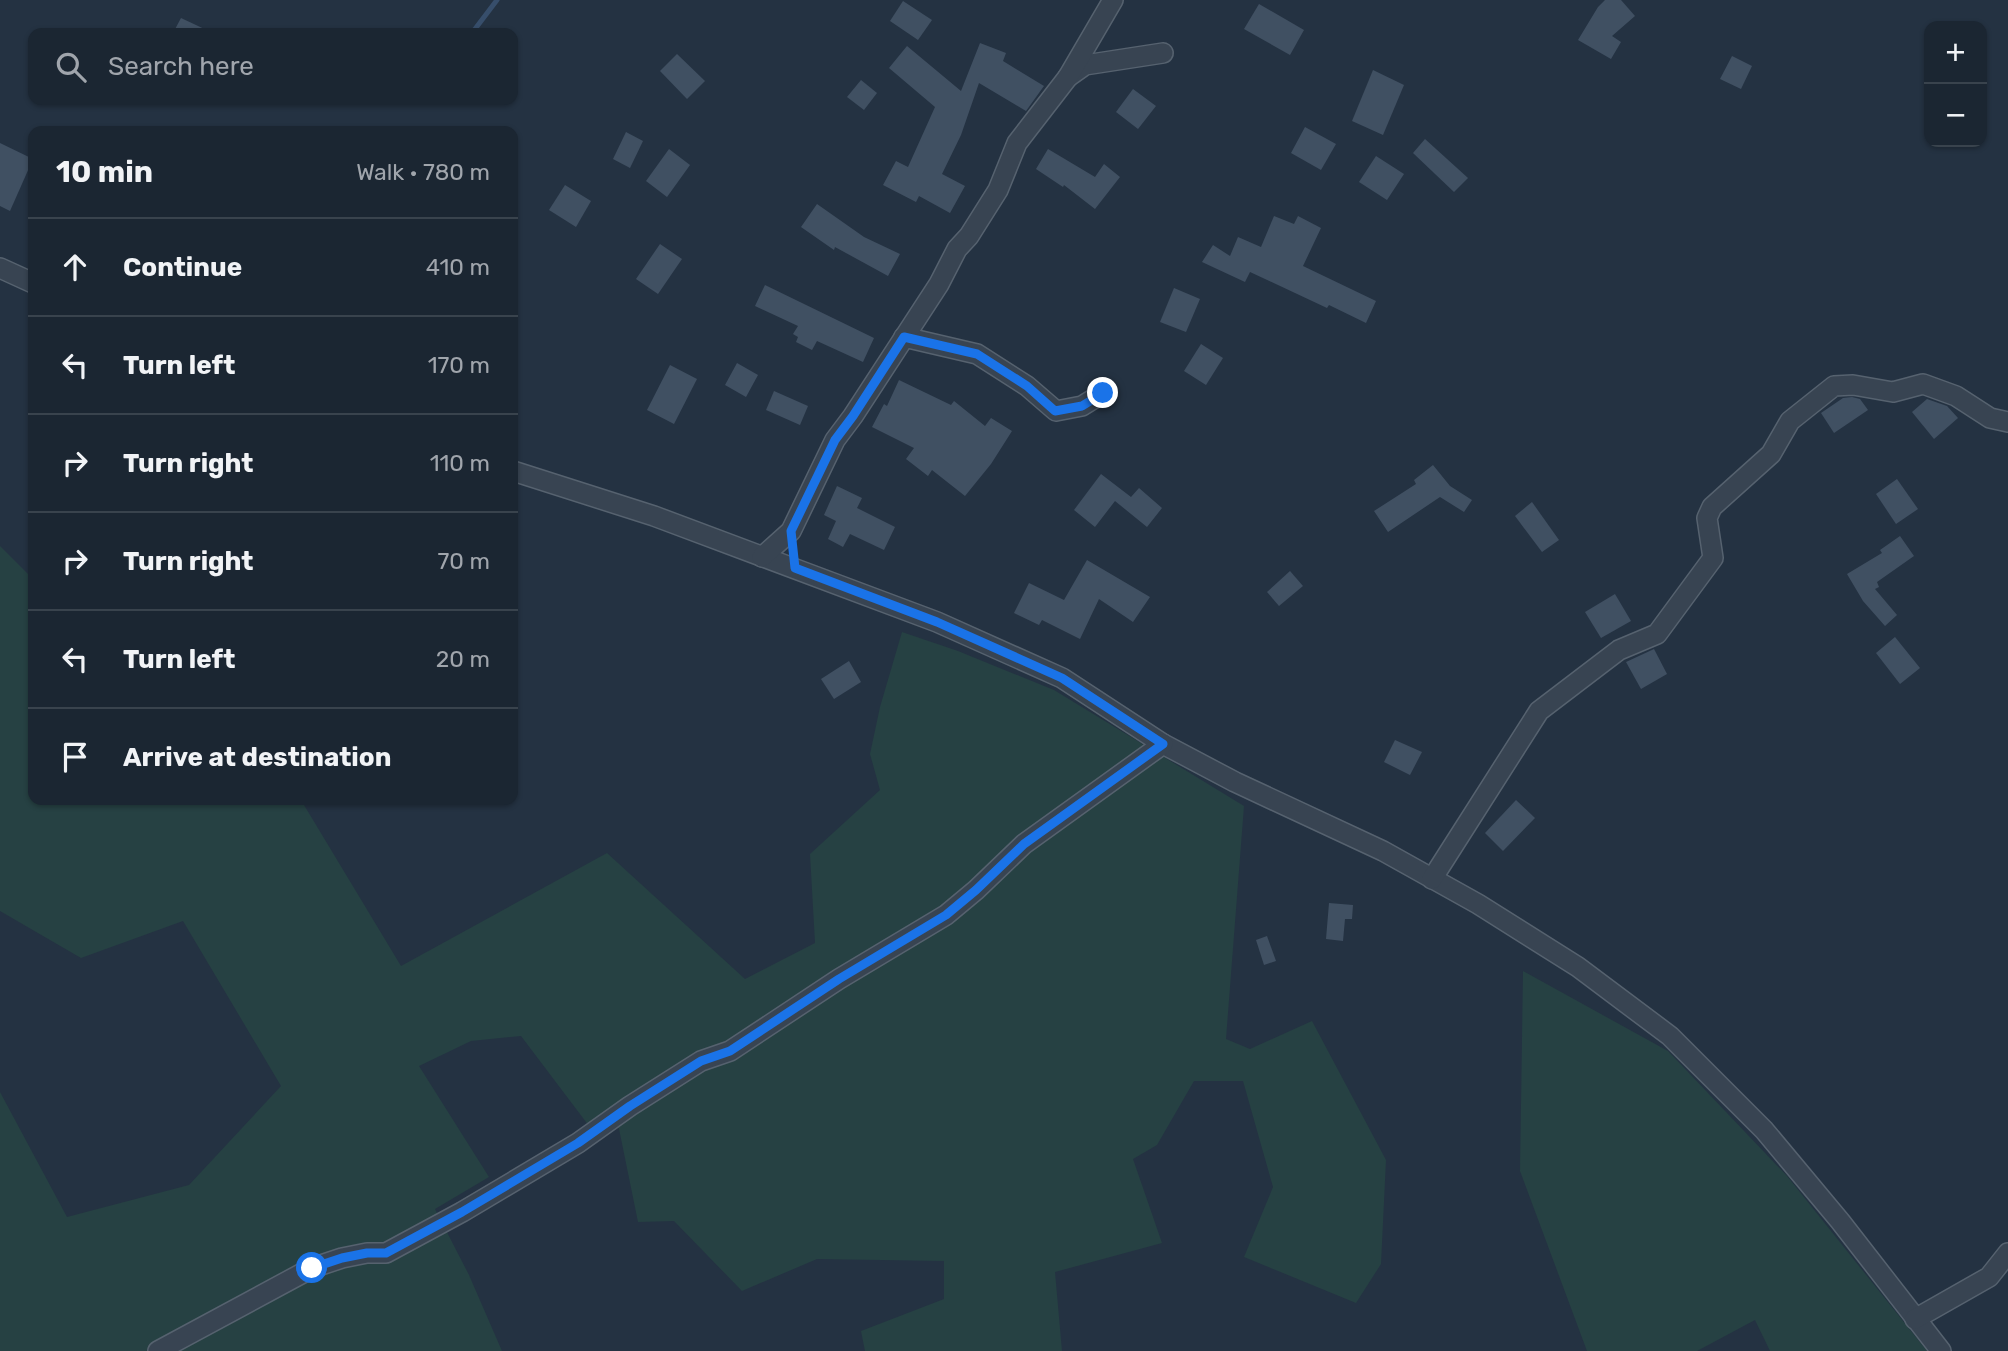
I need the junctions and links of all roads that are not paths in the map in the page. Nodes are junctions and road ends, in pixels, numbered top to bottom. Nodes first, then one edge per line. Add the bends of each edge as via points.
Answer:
1 (1113, 0) edge
2 (1163, 53) dead end
3 (1068, 77) junction
4 (0, 268) edge
5 (28, 281) edge
6 (904, 337) junction
7 (1103, 393) dead end
8 (2008, 422) edge
9 (518, 473) edge
10 (791, 531) junction
11 (762, 557) junction
12 (795, 568) junction
13 (1163, 744) junction
14 (1432, 879) junction
15 (2008, 1253) edge
16 (1915, 1319) junction
17 (158, 1351) edge
18 (1941, 1351) edge

1 - 3 street
2 - 3 street via 1084,65
3 - 6 street via 1017,143 998,190
4 - 5 street
6 - 7 street via 977,354 1027,386 1055,411 1082,406
6 - 10 street via 835,440
8 - 14 street via 1990,418 1956,396 1923,384 1893,392 1834,386 1790,421 1771,454 1712,507 1707,519 1713,558 1657,634 1619,650 1539,711
9 - 11 street
10 - 11 street
10 - 12 street
11 - 12 street
12 - 13 street via 937,622 1062,678
13 - 14 street
13 - 17 street via 1024,844 946,915 730,1051 701,1061 578,1143 386,1253 342,1258 312,1268
14 - 16 street via 1578,967 1670,1036 1764,1130
15 - 16 street via 1989,1277
16 - 18 street

